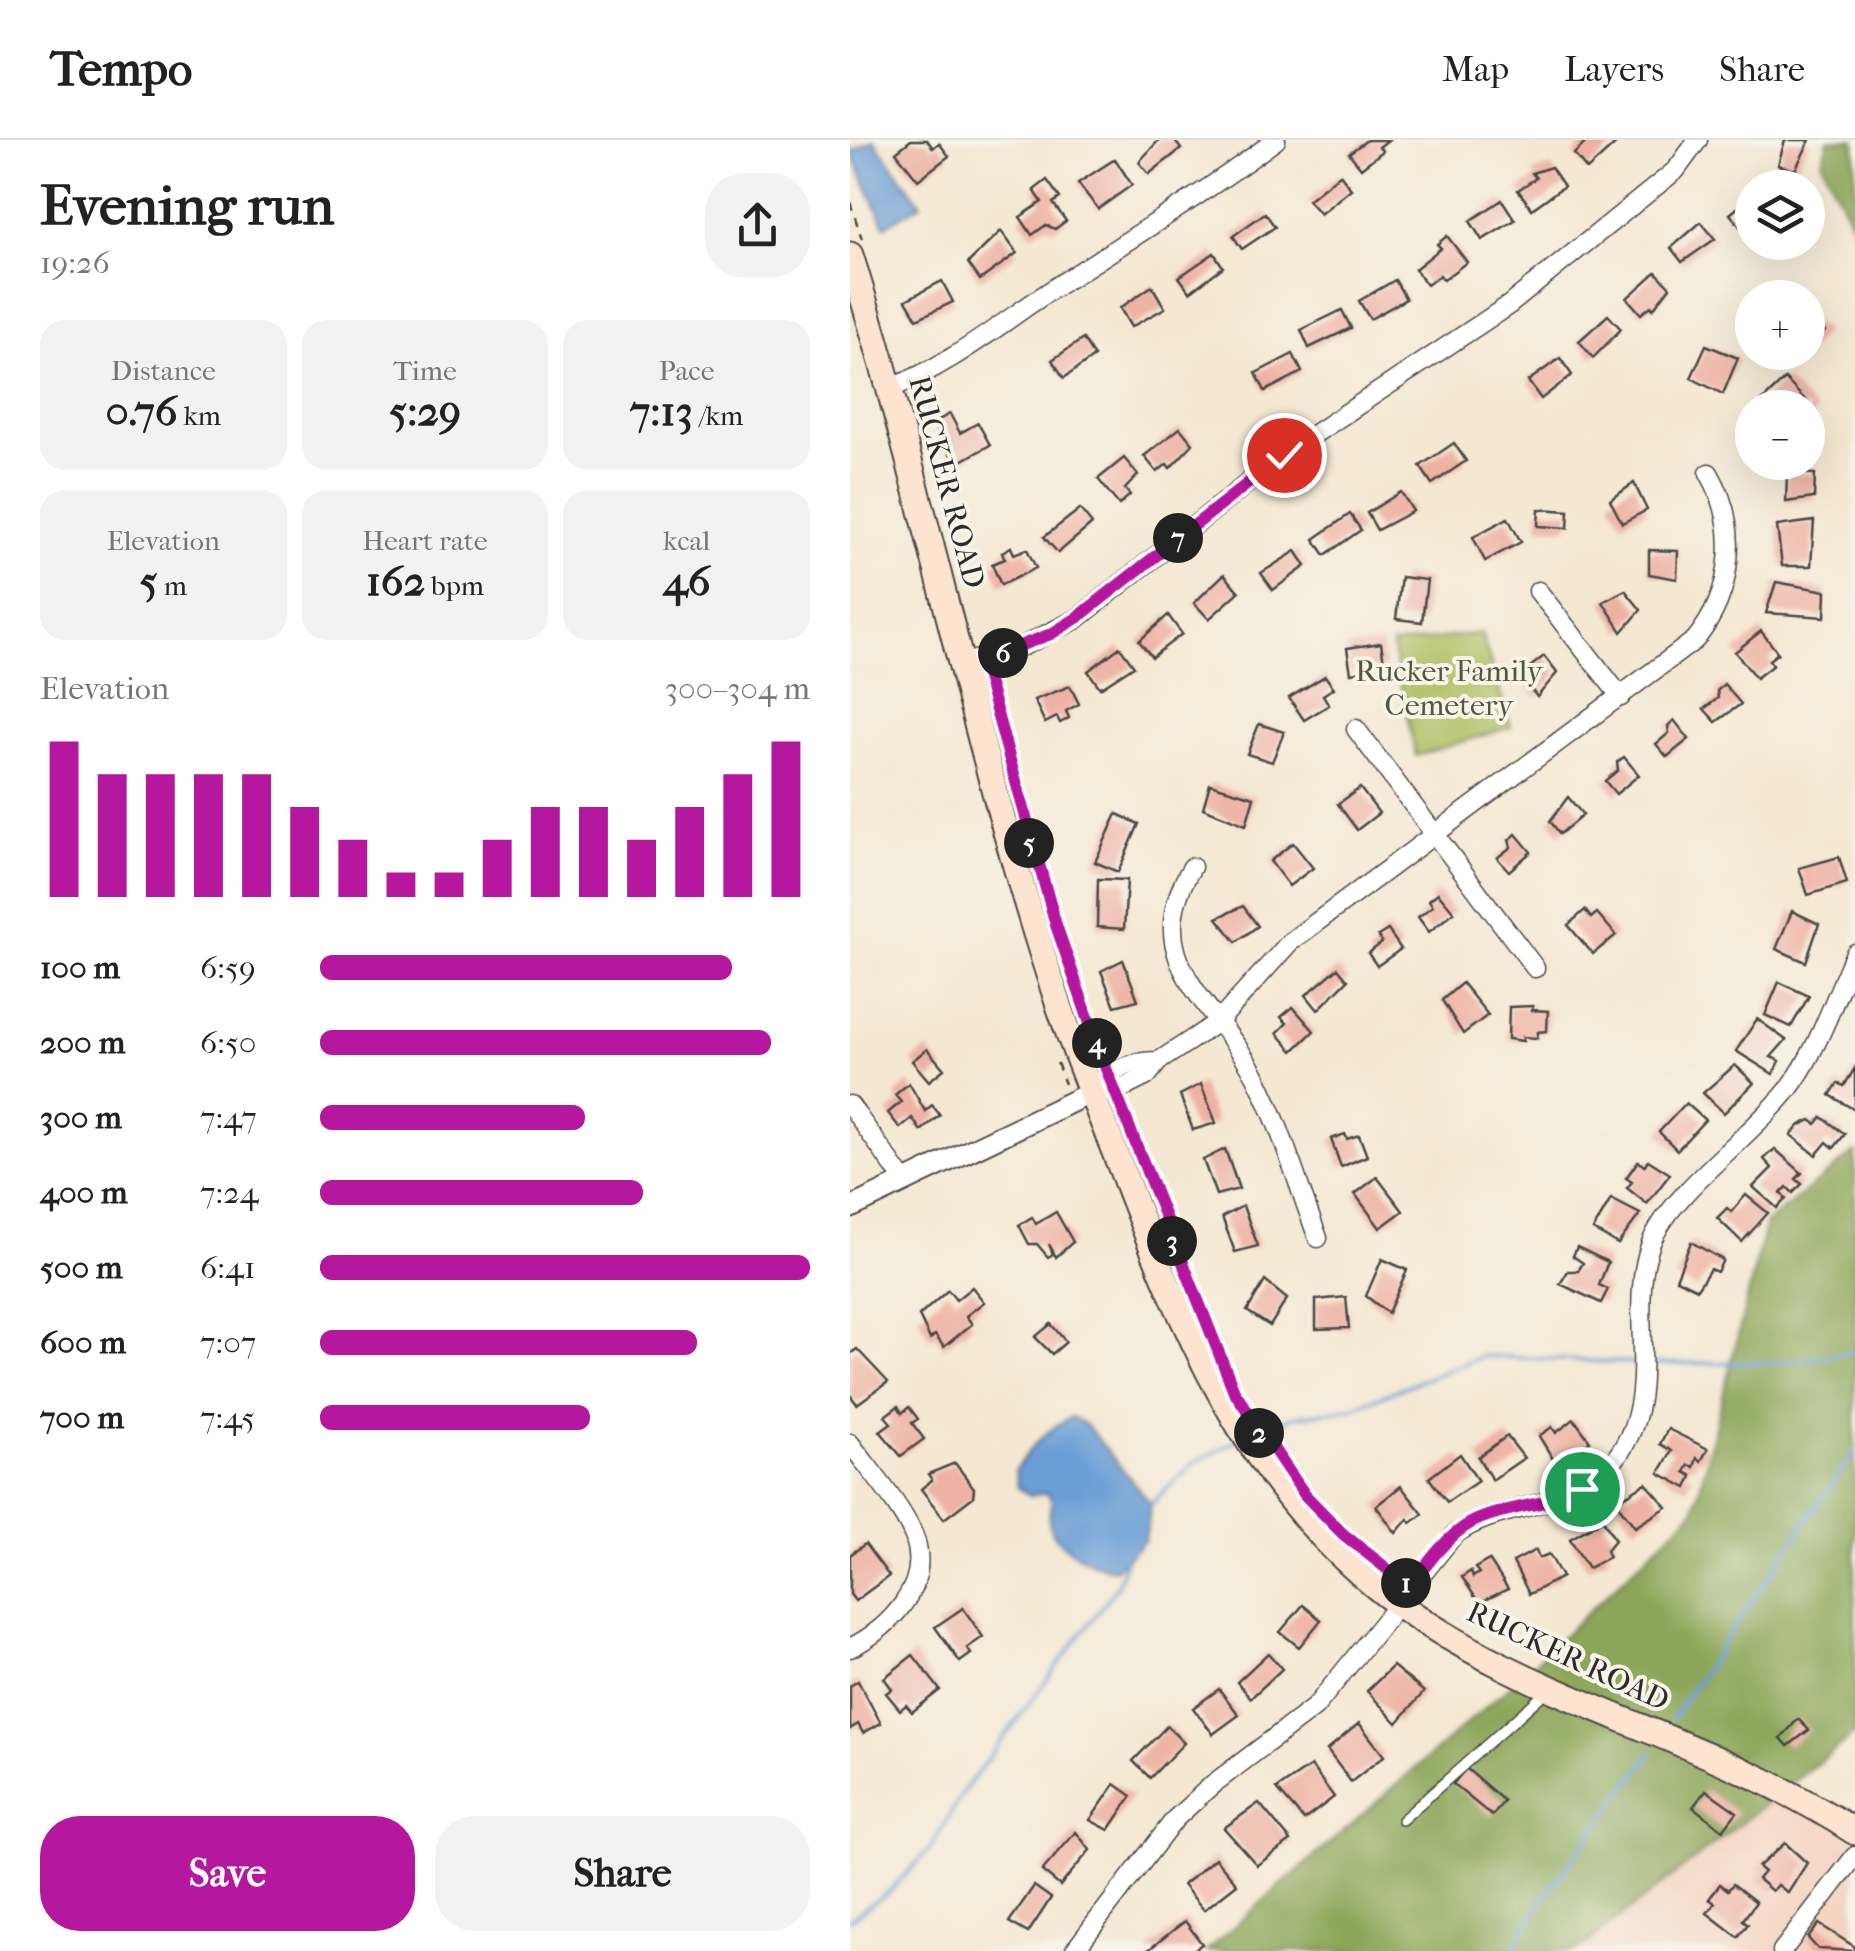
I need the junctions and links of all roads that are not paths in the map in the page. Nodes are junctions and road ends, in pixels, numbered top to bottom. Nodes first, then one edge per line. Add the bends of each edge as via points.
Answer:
1 (1276, 140) edge
2 (1698, 140) edge
3 (858, 252) edge
4 (888, 389) junction
5 (1709, 472) dead end
6 (1538, 591) dead end
7 (972, 662) junction
8 (1621, 697) junction
9 (1356, 729) dead end
10 (1435, 834) junction
11 (1192, 867) dead end
12 (1855, 953) edge
13 (1535, 968) dead end
14 (1218, 1022) junction
15 (1097, 1090) junction
16 (850, 1105) edge
17 (904, 1181) junction
18 (850, 1208) edge
19 (1318, 1238) dead end
20 (850, 1443) edge
21 (1404, 1595) junction
22 (850, 1648) edge
23 (1552, 1686) junction
24 (1402, 1820) dead end
25 (1855, 1832) edge
26 (1855, 1856) edge
27 (1074, 1951) edge
28 (1782, 1951) edge

1 - 4 street via 971,349
2 - 7 street via 1676,170 1509,305 1284,455 1077,618
3 - 4 main road, RUCKER ROAD
4 - 7 main road, RUCKER ROAD
5 - 8 street via 1728,521 1720,603 1695,640
6 - 8 street
7 - 15 main road, RUCKER ROAD via 1053,989
8 - 10 street
9 - 10 street
10 - 13 street
10 - 14 street via 1290,942
11 - 14 street via 1175,903 1174,946 1186,979
12 - 21 street via 1798,1076 1660,1226 1646,1265 1640,1405 1613,1461 1563,1498 1471,1523 1439,1550
14 - 15 street via 1158,1061 1137,1061
14 - 19 street via 1258,1080
15 - 17 street
15 - 21 main road, RUCKER ROAD via 1187,1332 1232,1417 1291,1502 1345,1558
16 - 17 street
17 - 18 street
20 - 22 street via 915,1538 918,1568 882,1632
21 - 23 main road, RUCKER ROAD via 1454,1640
21 - 27 street via 1316,1707 1175,1819
23 - 24 lane
23 - 25 main road, RUCKER ROAD via 1774,1784
26 - 28 street

